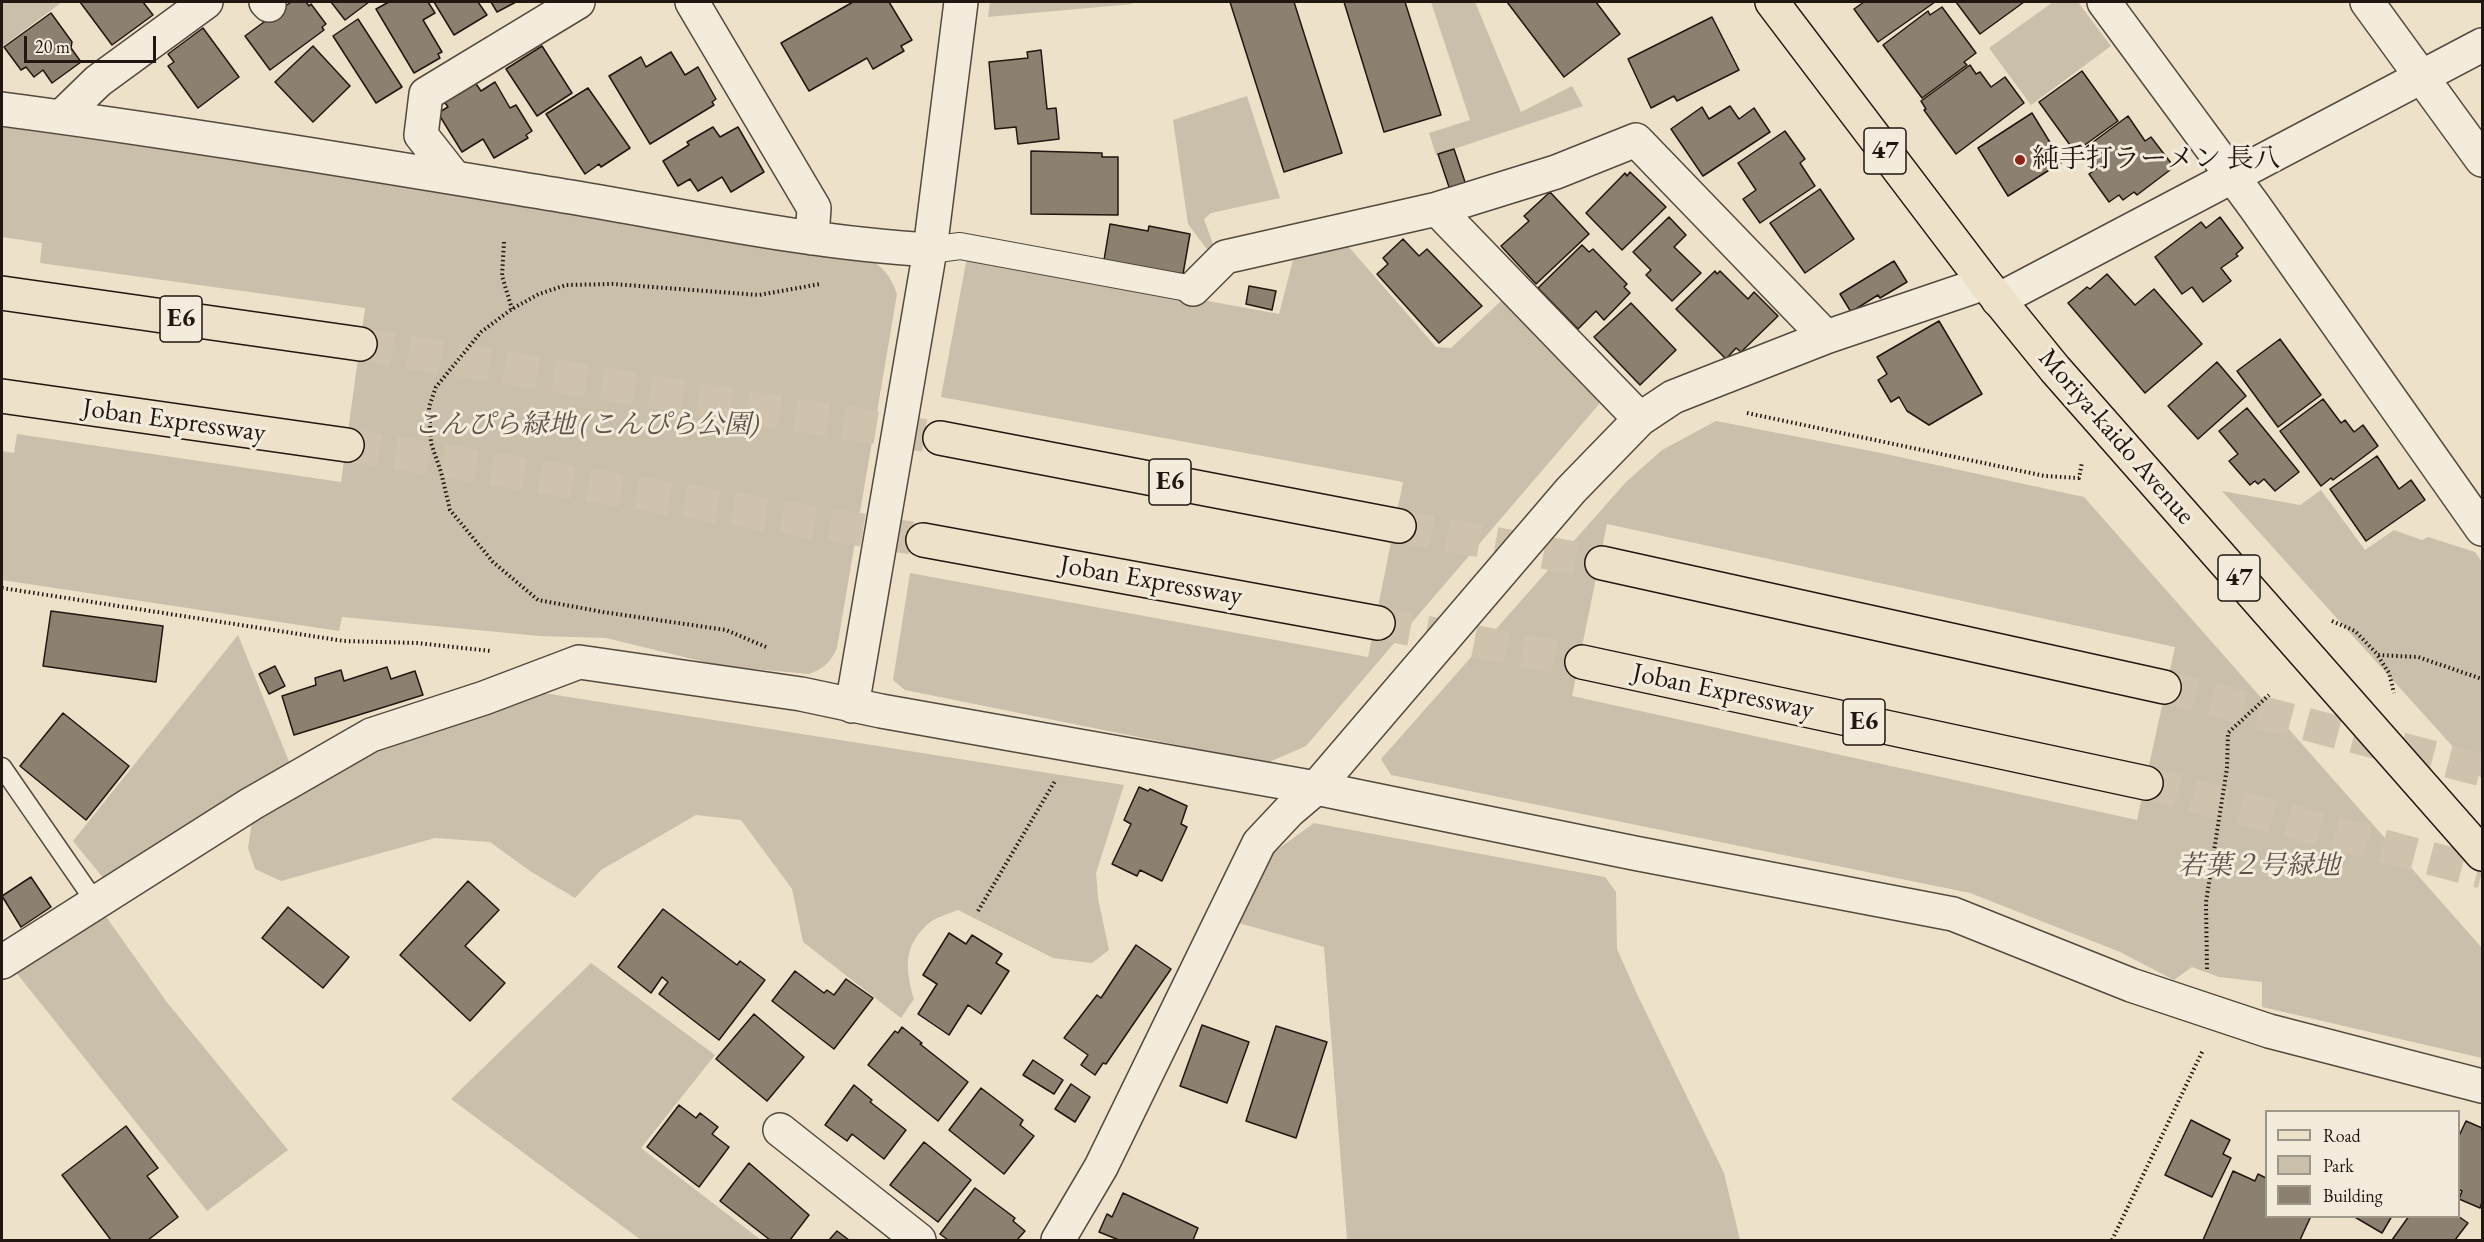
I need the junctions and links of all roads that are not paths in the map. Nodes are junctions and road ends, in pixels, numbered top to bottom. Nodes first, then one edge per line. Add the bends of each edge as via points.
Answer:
1 (206, 2) edge
2 (578, 2) edge
3 (692, 2) edge
4 (961, 2) edge
5 (1772, 2) edge
6 (2104, 2) edge
7 (2367, 2) edge
8 (2482, 45) edge
9 (2421, 76) junction
10 (2, 109) edge
11 (61, 117) junction
12 (2482, 160) edge
13 (2233, 176) junction
14 (454, 177) junction
15 (1437, 209) junction
16 (812, 238) junction
17 (930, 250) junction
18 (1193, 289) joint
19 (1991, 292) junction
20 (2, 293) edge
21 (1826, 337) junction
22 (360, 344) tunnel mouth
23 (2, 396) edge
24 (1640, 419) junction
25 (940, 438) tunnel mouth
26 (346, 445) tunnel mouth
27 (1399, 526) tunnel mouth
28 (2482, 529) edge
29 (924, 540) tunnel mouth
30 (1602, 563) tunnel mouth
31 (1378, 623) tunnel mouth
32 (1582, 662) tunnel mouth
33 (2164, 687) tunnel mouth
34 (852, 706) junction
35 (2, 768) edge
36 (2146, 783) tunnel mouth
37 (1316, 788) junction
38 (2482, 854) edge
39 (96, 903) junction
40 (2, 962) edge
41 (2482, 1086) edge
42 (780, 1130) dead end
43 (919, 1240) edge
44 (1058, 1240) edge

1 - 11 street via 98,81
2 - 14 street via 426,94 421,135
3 - 16 street via 814,208
4 - 17 street
5 - 19 main road, Moriya-kaido Avenue / 47
6 - 13 street
7 - 9 street
8 - 9 street
9 - 12 street
9 - 13 street
10 - 11 street
11 - 14 street
13 - 19 street
13 - 28 street
14 - 16 street
15 - 18 street via 1225,257
15 - 21 street via 1565,169 1636,140
15 - 24 street
16 - 17 street
17 - 18 street via 960,246
17 - 34 street
19 - 21 street
19 - 38 main road, Moriya-kaido Avenue / 47
20 - 22 main road, E6
21 - 24 street via 1673,397
23 - 26 main road, Joban Expressway
24 - 37 street via 1571,490
25 - 27 main road, E6
29 - 31 main road, Joban Expressway
30 - 33 main road
32 - 36 main road, Joban Expressway / E6
34 - 37 street
34 - 39 street via 801,694 579,662 371,735 251,804
35 - 39 lane
37 - 41 street via 1953,914 2131,985 2270,1031
37 - 44 street via 1259,843 1101,1167
39 - 40 street
42 - 43 street

